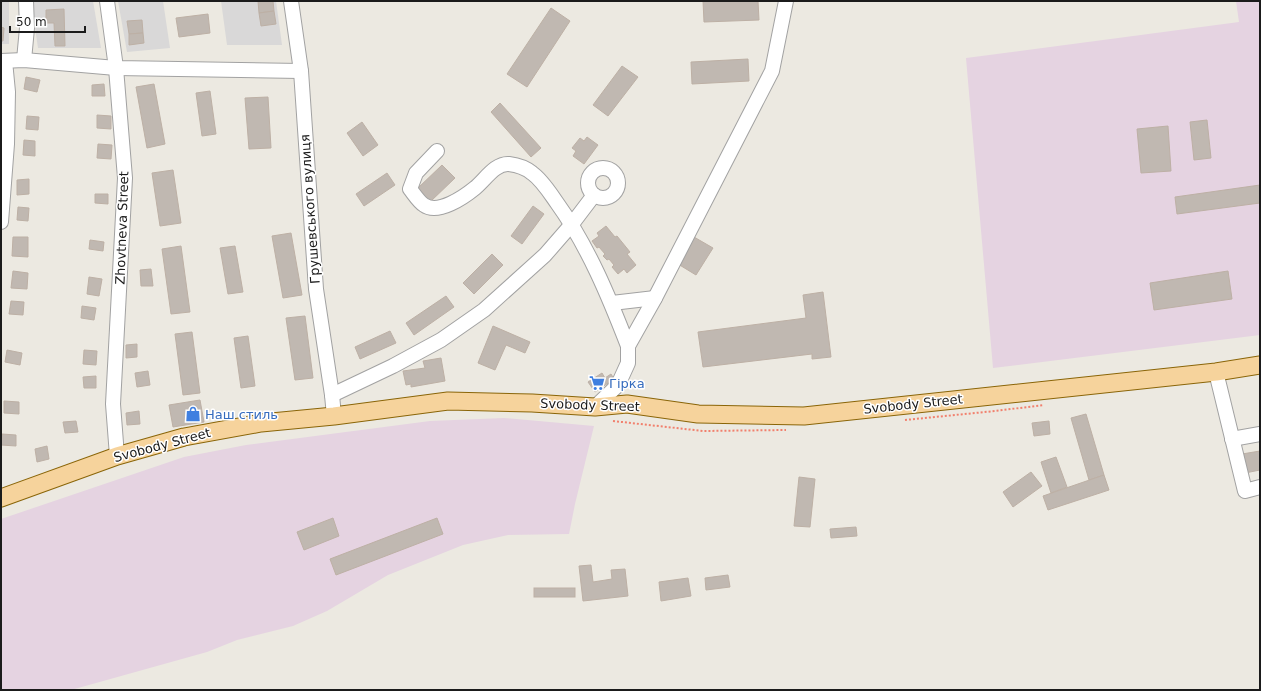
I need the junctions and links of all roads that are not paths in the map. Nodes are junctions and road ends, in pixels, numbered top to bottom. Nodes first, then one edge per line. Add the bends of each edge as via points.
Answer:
1 (26, 1) edge
2 (107, 1) edge
3 (291, 1) edge
4 (786, 1) edge
5 (24, 60) junction
6 (3, 61) edge
7 (116, 68) junction
8 (301, 71) junction
9 (437, 152) dead end
10 (594, 195) dead end
11 (1, 222) edge
12 (572, 224) junction
13 (655, 298) junction
14 (612, 303) junction
15 (628, 346) junction
16 (1260, 365) edge
17 (1216, 372) junction
18 (332, 395) junction
19 (595, 407) junction
20 (334, 416) junction
21 (1260, 434) edge
22 (1232, 439) junction
23 (117, 456) junction
24 (1260, 487) edge
25 (1, 498) edge

1 - 5 street
2 - 7 street, Zhovtneva Street
3 - 8 street, Грушевського вулиця
4 - 13 street via 772,71
5 - 6 street
5 - 7 street
6 - 11 street via 8,92
7 - 8 street
7 - 23 street, Zhovtneva Street via 125,178 113,404
8 - 18 street, Грушевського вулиця via 316,289
9 - 12 street via 416,173 410,189 424,206 447,206 476,188 497,167 507,164 520,166 532,172
10 - 12 street
12 - 14 street
12 - 18 street via 545,255 484,310 441,340
13 - 14 street
13 - 15 street
14 - 15 street
15 - 19 street via 628,363 618,385
16 - 17 main road, Svobody Street
17 - 19 main road, Svobody Street via 804,416 698,414 627,404
17 - 22 street
18 - 20 street, Грушевського вулиця
19 - 20 main road, Svobody Street via 448,401
20 - 23 main road, Svobody Street via 261,423 192,436
21 - 22 street
22 - 24 street via 1245,491
23 - 25 main road, Svobody Street

